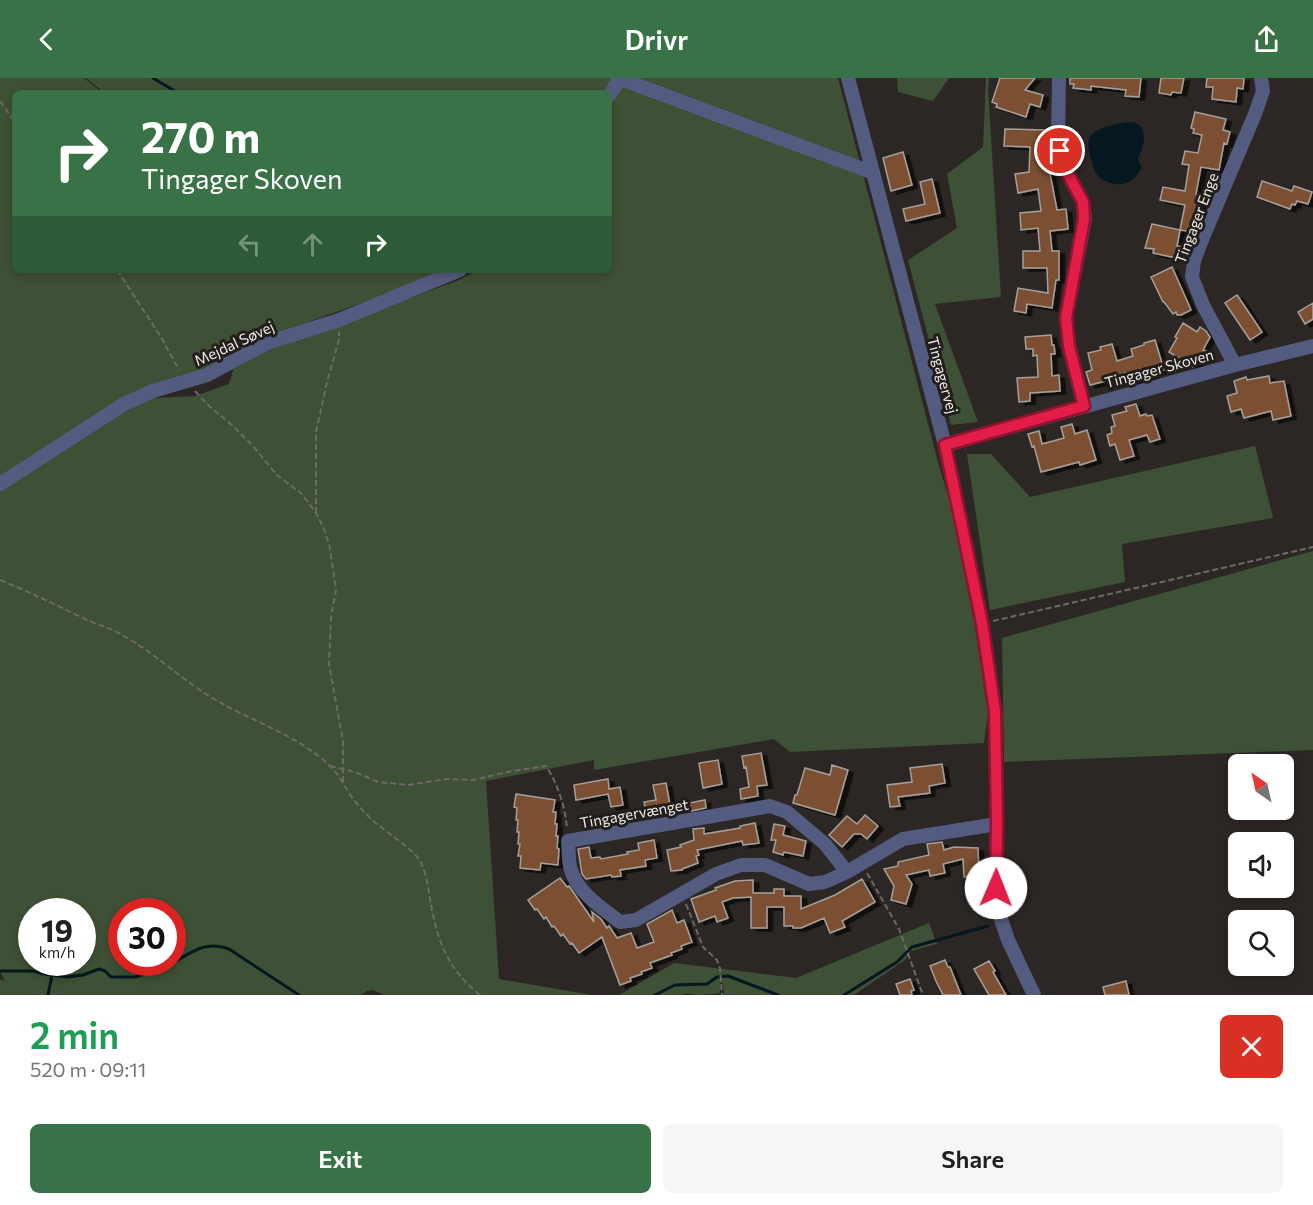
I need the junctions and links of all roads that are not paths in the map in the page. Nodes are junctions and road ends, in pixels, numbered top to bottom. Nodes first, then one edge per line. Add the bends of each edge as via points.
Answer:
1 (619, 78) edge
2 (848, 78) edge
3 (1059, 78) edge
4 (1261, 78) edge
5 (871, 172) junction
6 (453, 273) edge
7 (1313, 346) edge
8 (1235, 365) junction
9 (1084, 406) junction
10 (945, 445) junction
11 (0, 484) edge
12 (997, 824) junction
13 (847, 872) junction
14 (1034, 995) edge

1 - 5 street
2 - 5 street, Tingagervej
3 - 9 street via 1058,138 1062,163 1083,202 1084,219 1066,318
4 - 8 street, Tingager Enge via 1263,91 1201,242 1192,277
5 - 10 street, Tingagervej
6 - 11 street, Mejdal Søvej via 339,320 267,343 207,375 124,404
7 - 8 street, Tingager Skoven
8 - 9 street, Tingager Skoven
9 - 10 street, Tingager Skoven
10 - 12 street, Tingagervej via 982,623 995,711
12 - 13 street, Tingagervænget via 903,839
12 - 14 street, Tingagervej via 996,888 1000,916
13 - 13 street, Tingagervænget via 825,844 787,812 770,806 568,841 570,869 577,883 592,901 620,922 636,920 716,874 741,865 765,866 809,884

